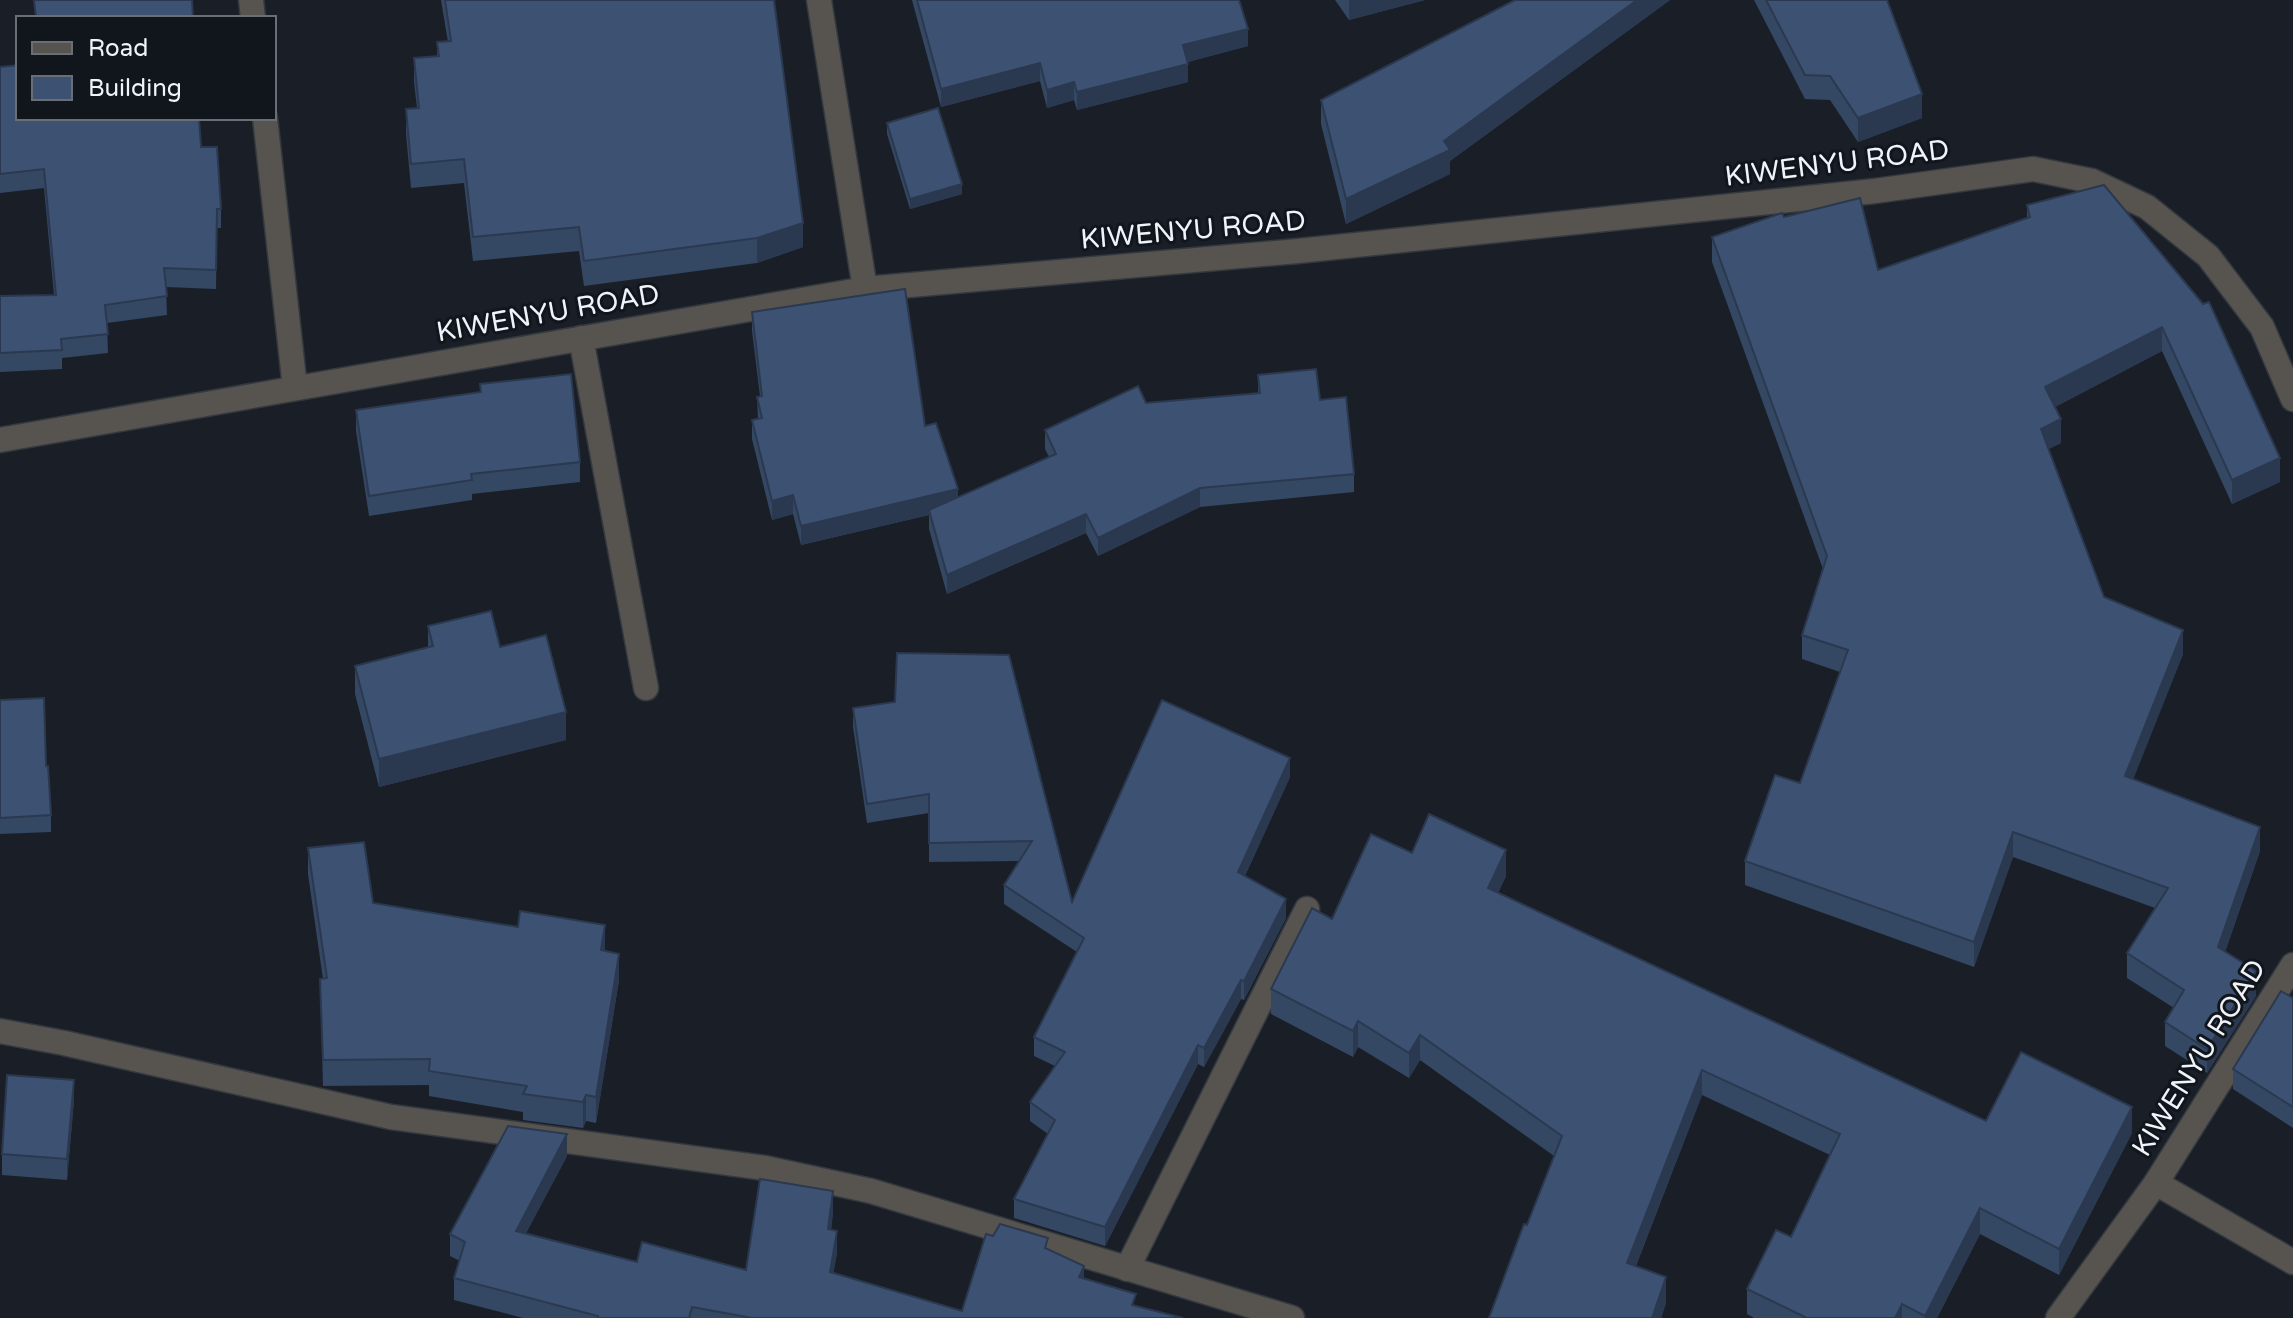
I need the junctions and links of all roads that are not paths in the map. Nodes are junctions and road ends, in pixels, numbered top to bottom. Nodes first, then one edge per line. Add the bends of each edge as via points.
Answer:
1 (819, 0) edge
2 (265, 120) edge
3 (865, 289) junction
4 (581, 338) junction
5 (295, 388) junction
6 (2291, 391) edge
7 (0, 440) edge
8 (646, 688) dead end
9 (1307, 909) dead end
10 (2293, 965) edge
11 (0, 1031) edge
12 (2156, 1183) junction
13 (2293, 1262) edge
14 (1127, 1269) junction
15 (1292, 1318) edge
16 (2058, 1318) edge

1 - 3 street
2 - 5 street
3 - 4 street, KIWENYU ROAD
3 - 6 street, KIWENYU ROAD via 1360,244 1875,191 2033,169 2092,181 2147,207 2208,256 2262,327
4 - 5 street, KIWENYU ROAD
4 - 8 street
5 - 7 street, KIWENYU ROAD
9 - 14 street
10 - 12 street, KIWENYU ROAD
11 - 14 street via 391,1117 765,1168 871,1191
12 - 13 street
12 - 16 street, KIWENYU ROAD
14 - 15 street

